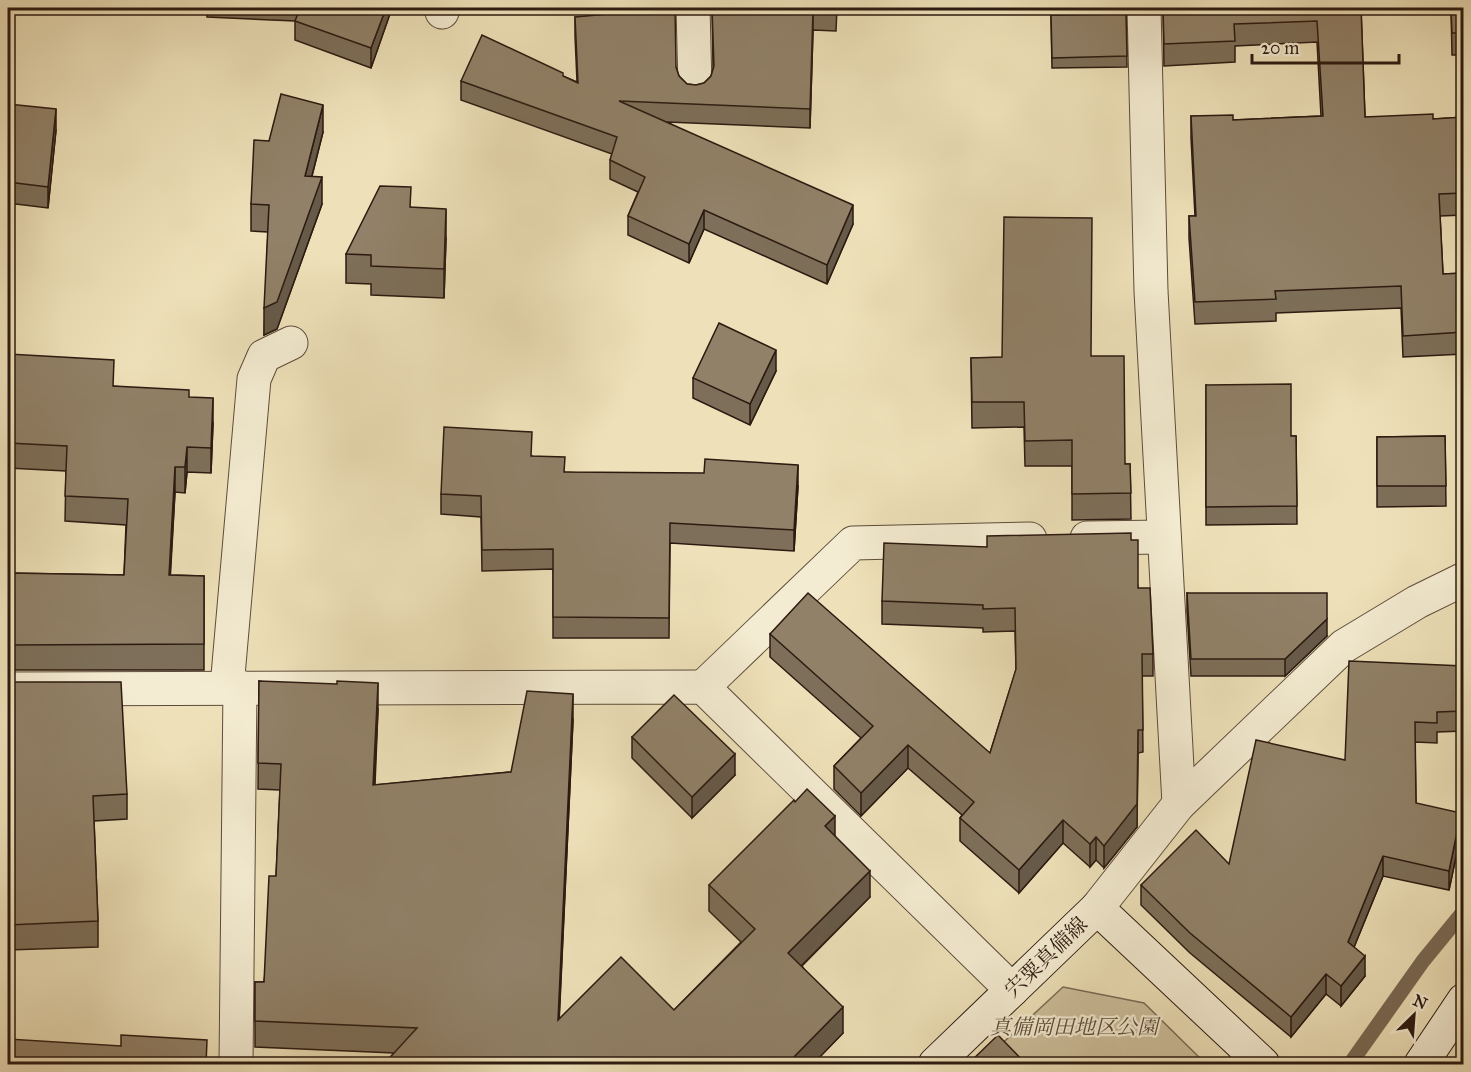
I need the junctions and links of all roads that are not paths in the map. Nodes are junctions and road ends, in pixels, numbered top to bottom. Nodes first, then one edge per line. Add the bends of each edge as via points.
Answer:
1 (693, 8) edge
2 (1144, 8) edge
3 (695, 86) edge
4 (291, 343) dead end
5 (1164, 537) junction
6 (1464, 579) edge
7 (234, 687) junction
8 (703, 687) junction
9 (8, 689) edge
10 (1179, 804) junction
11 (1097, 908) junction
12 (1012, 990) junction
13 (1464, 1000) edge
14 (236, 1065) edge
15 (935, 1065) edge
16 (1263, 1065) edge
17 (1421, 1065) edge

1 - 3 street
2 - 5 street via 1150,291
4 - 7 street via 264,356 254,379
5 - 8 street via 853,543
5 - 10 street
6 - 10 street via 1344,646
7 - 8 street
7 - 9 street
7 - 14 street
8 - 12 street
10 - 11 street
11 - 12 street, 宍粟真備線
11 - 16 street, 宍粟真備線
12 - 15 street, 宍粟真備線
13 - 17 street

